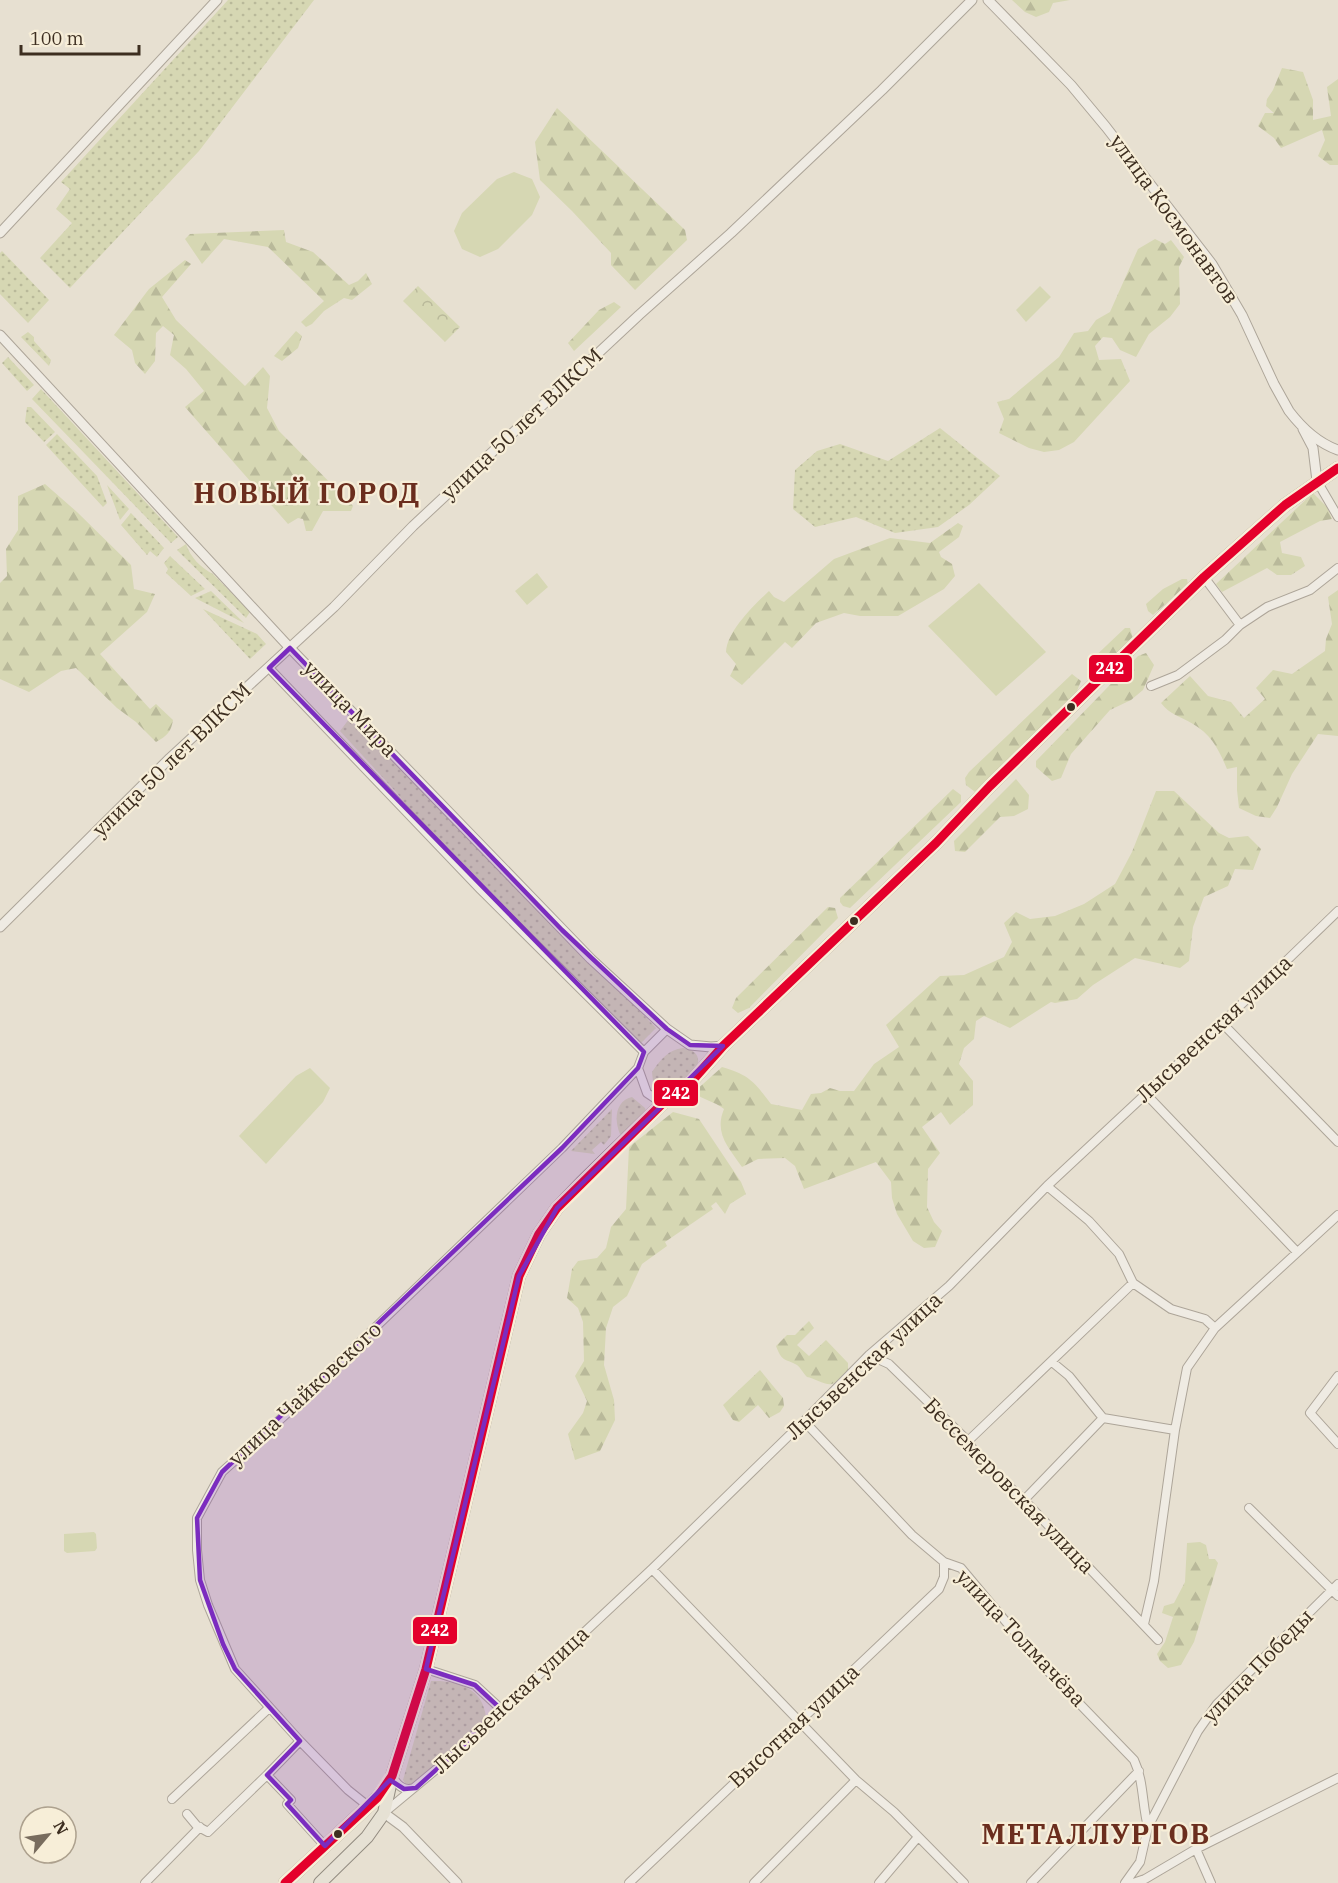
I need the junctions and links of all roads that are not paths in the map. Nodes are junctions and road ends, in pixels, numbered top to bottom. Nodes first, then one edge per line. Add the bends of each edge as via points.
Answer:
1 (217, 0) edge
2 (972, 0) edge
3 (988, 0) edge
4 (0, 233) edge
5 (0, 335) edge
6 (1300, 425) junction
7 (1338, 450) edge
8 (1338, 468) edge
9 (1317, 482) junction
10 (1338, 517) edge
11 (1338, 568) edge
12 (1204, 577) junction
13 (1240, 625) junction
14 (290, 648) junction
15 (268, 668) junction
16 (1151, 686) dead end
17 (1338, 911) edge
18 (0, 927) edge
19 (1222, 1023) junction
20 (667, 1029) junction
21 (723, 1046) junction
22 (644, 1052) junction
23 (638, 1068) junction
24 (1145, 1093) junction
25 (665, 1101) junction
26 (1338, 1142) edge
27 (1047, 1186) junction
28 (1338, 1215) edge
29 (1297, 1252) junction
30 (1133, 1283) junction
31 (1215, 1328) junction
32 (869, 1355) junction
33 (1052, 1362) junction
34 (1338, 1376) edge
35 (1103, 1418) junction
36 (804, 1421) junction
37 (1175, 1430) junction
38 (968, 1441) junction
39 (1338, 1444) edge
40 (1024, 1500) junction
41 (1249, 1508) dead end
42 (944, 1562) junction
43 (652, 1569) junction
44 (1336, 1590) edge
45 (1144, 1624) junction
46 (1158, 1640) dead end
47 (426, 1669) junction
48 (269, 1708) junction
49 (501, 1710) junction
50 (800, 1722) junction
51 (300, 1741) junction
52 (1139, 1771) junction
53 (267, 1774) junction
54 (392, 1776) junction
55 (1338, 1778) edge
56 (856, 1780) junction
57 (416, 1788) junction
58 (172, 1798) dead end
59 (368, 1806) junction
60 (384, 1813) junction
61 (186, 1814) dead end
62 (200, 1827) junction
63 (1148, 1827) junction
64 (918, 1837) junction
65 (325, 1846) junction
66 (1196, 1849) junction
67 (145, 1883) edge
68 (285, 1883) edge
69 (320, 1883) edge
70 (457, 1883) edge
71 (629, 1883) edge
72 (754, 1883) edge
73 (879, 1883) edge
74 (964, 1883) edge
75 (1031, 1883) edge
76 (1125, 1883) edge
77 (1133, 1883) edge
78 (1211, 1883) edge

1 - 4 street
2 - 14 street, улица 50 лет ВЛКСМ via 731,233 413,526
3 - 6 street, улица Космонавтов via 1071,86 1175,213 1215,268 1282,399
5 - 14 street, улица Мира
6 - 7 street, улица Космонавтов
6 - 9 street via 1313,448
8 - 9 main road
9 - 10 street
9 - 12 main road
11 - 13 street via 1310,590 1267,607
12 - 13 street
12 - 21 main road via 936,843
13 - 16 street via 1178,675
14 - 15 street, улица 50 лет ВЛКСМ
14 - 20 street, улица Мира via 562,930
15 - 18 street, улица 50 лет ВЛКСМ via 170,758
15 - 22 street, улица Мира
17 - 19 street, Лысьвенская улица
19 - 24 street, Лысьвенская улица
19 - 26 street
20 - 21 street, улица Мира via 690,1046
20 - 22 street, улица Чайковского
21 - 25 main road via 691,1082
22 - 23 street, улица Чайковского
23 - 25 street via 647,1093
23 - 48 street, улица Чайковского via 562,1148 217,1480 197,1518 200,1580 235,1669
24 - 27 street, Лысьвенская улица
24 - 29 street
25 - 47 main road via 557,1208 539,1234 519,1276
27 - 30 street via 1089,1221 1119,1254
27 - 32 street, Лысьвенская улица via 949,1286
28 - 29 street
29 - 31 street
30 - 31 street via 1172,1309 1205,1319
30 - 33 street
31 - 37 street via 1187,1368
32 - 36 street, Лысьвенская улица
32 - 38 street, Бессемеровская улица via 889,1364
33 - 35 street via 1069,1376
33 - 38 street
34 - 39 street via 1310,1413
35 - 37 street
35 - 40 street
36 - 42 street, улица Толмачёва via 912,1535
36 - 43 street, Лысьвенская улица
37 - 45 street via 1154,1581
38 - 40 street, Бессемеровская улица via 979,1460
40 - 45 street, Бессемеровская улица
41 - 44 street
42 - 50 street, Высотная улица via 939,1589
42 - 52 street, улица Толмачёва via 961,1568 1043,1666 1134,1760
43 - 49 street, Лысьвенская улица
43 - 50 street
44 - 63 street, улица Победы via 1217,1704 1198,1731
45 - 46 street, Бессемеровская улица
47 - 49 street via 475,1685
47 - 54 main road
48 - 51 street, улица Чайковского
48 - 58 street
49 - 57 street, Лысьвенская улица
50 - 56 street
50 - 71 street, Высотная улица
51 - 53 street
51 - 59 street, улица Чайковского
52 - 63 street
52 - 75 street
53 - 62 street via 208,1832
53 - 65 street via 291,1800 287,1804
54 - 57 street via 404,1789
54 - 59 main road
54 - 60 main road, Лысьвенская улица
55 - 66 street
56 - 64 street
56 - 72 street
57 - 60 street, Лысьвенская улица
59 - 60 main road
59 - 65 main road
60 - 69 main road, Лысьвенская улица via 367,1837
60 - 70 street via 404,1827
61 - 62 street
62 - 67 street
63 - 76 street, улица Победы via 1140,1862
64 - 73 street
64 - 74 street
65 - 68 main road
66 - 77 street
66 - 78 street

